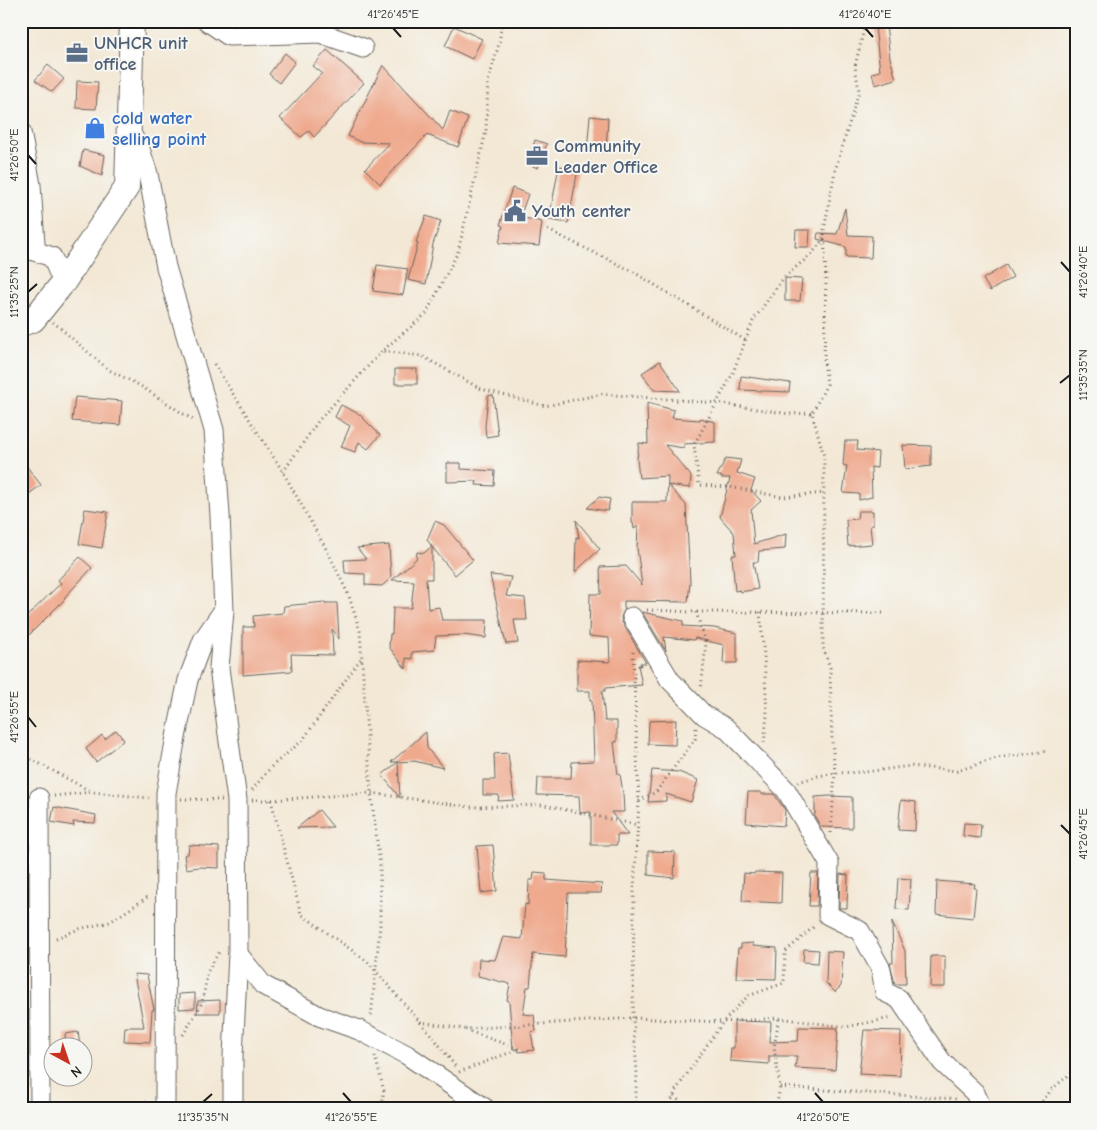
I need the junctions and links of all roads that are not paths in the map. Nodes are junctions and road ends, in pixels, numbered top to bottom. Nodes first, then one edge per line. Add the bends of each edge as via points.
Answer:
1 (132, 21) edge
2 (207, 21) edge
3 (363, 48) dead end
4 (129, 130) junction
5 (21, 132) edge
6 (27, 249) edge
7 (63, 283) junction
8 (31, 318) edge
9 (224, 611) junction
10 (632, 617) road end
11 (39, 798) road end
12 (230, 951) junction
13 (980, 1105) edge
14 (40, 1109) edge
15 (165, 1109) edge
16 (233, 1109) edge
17 (486, 1109) edge

1 - 4 street
2 - 3 street via 229,36 320,33
4 - 7 street via 127,187
4 - 9 street via 140,149 148,174 166,266 214,430
5 - 6 street via 31,185 35,244
6 - 7 street via 52,257
7 - 8 street
9 - 12 street via 220,668 237,800
9 - 15 street via 203,640 188,680 166,793
10 - 13 street via 670,680 704,716 726,728 782,786 828,864 828,915 860,931 881,969 885,992 899,999 942,1062 975,1093
11 - 14 street
12 - 16 street
12 - 17 street via 263,985 319,1016 359,1030 451,1075

